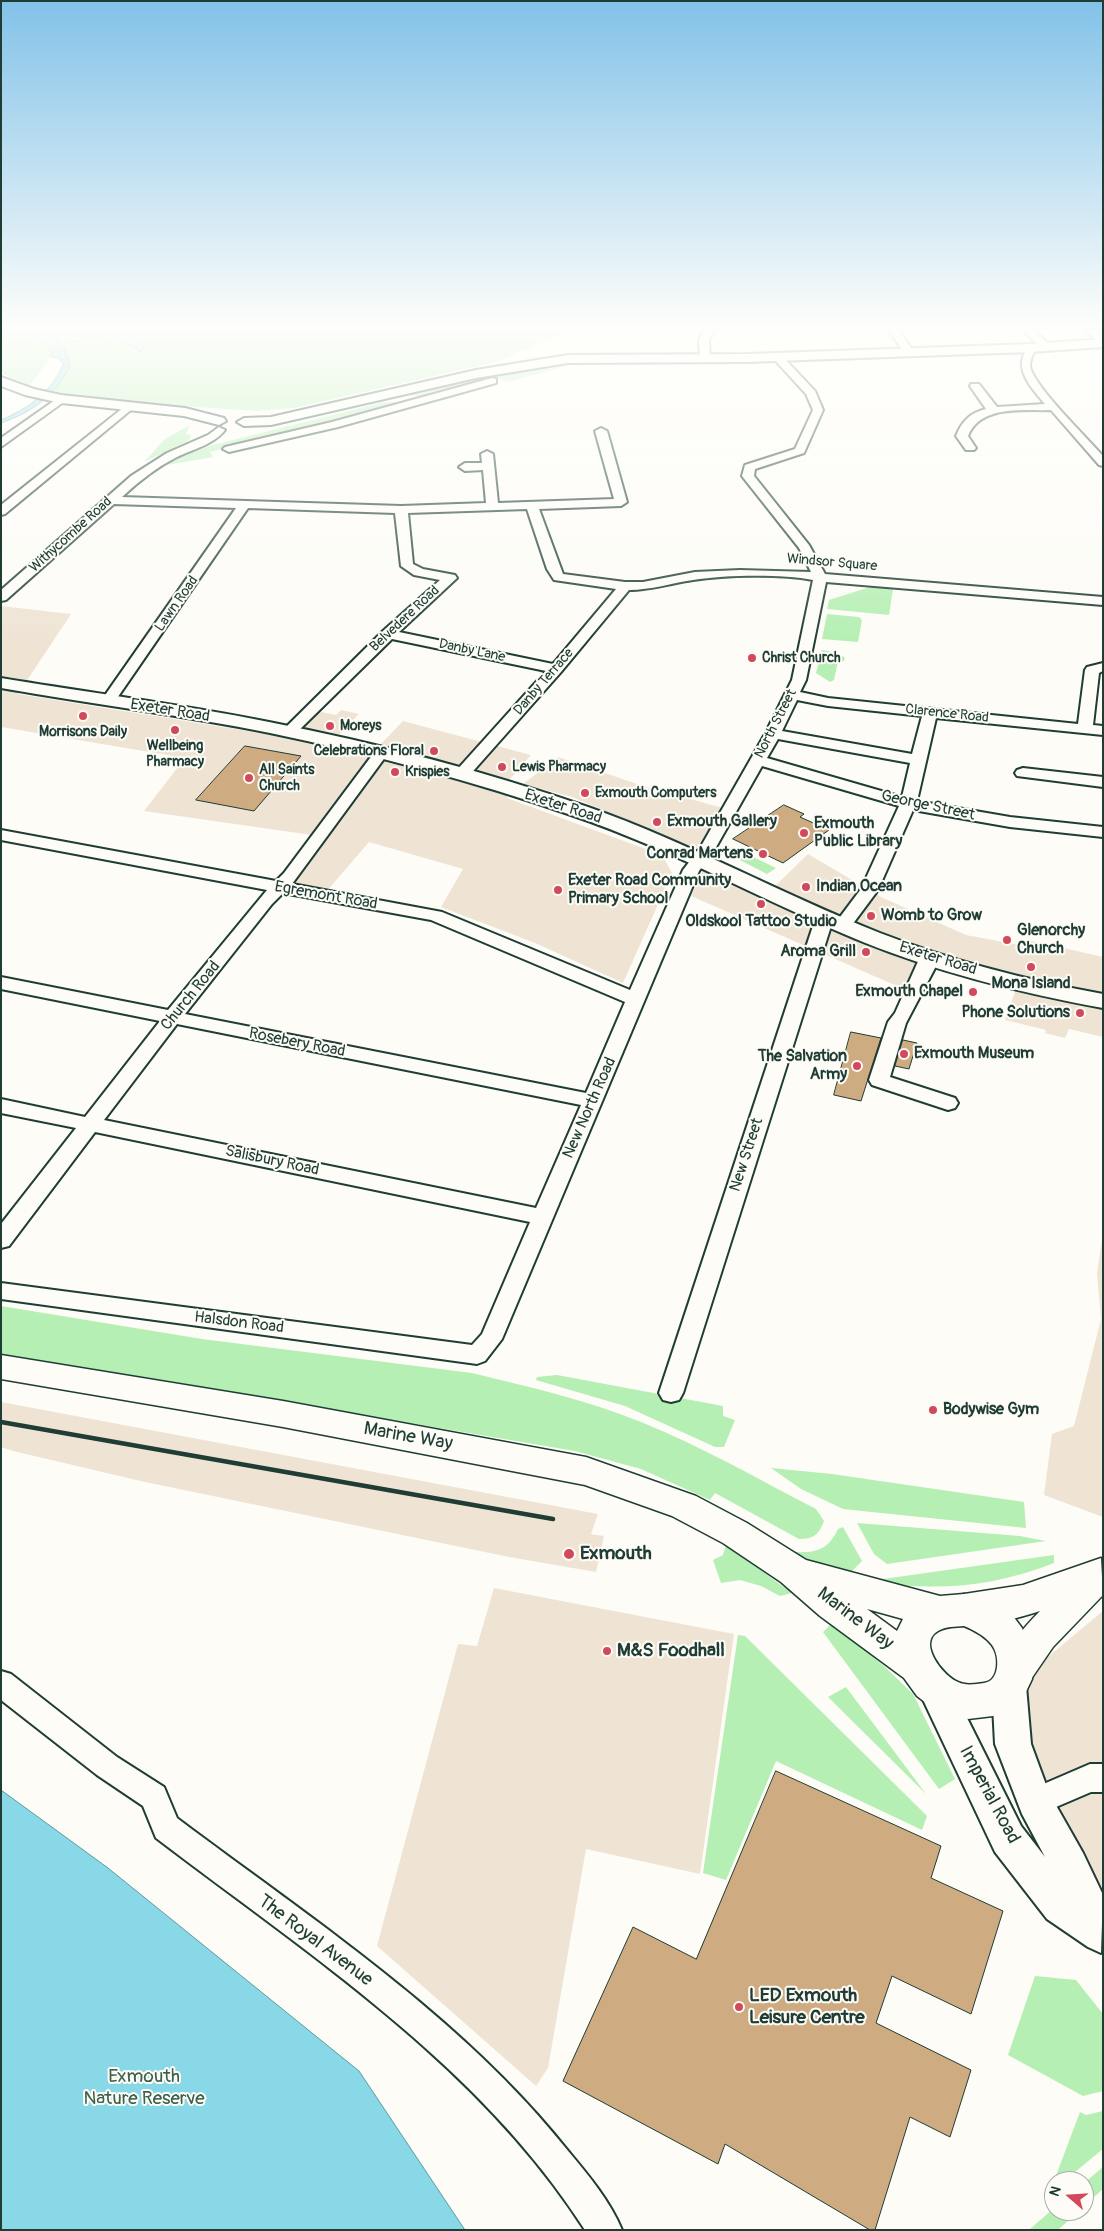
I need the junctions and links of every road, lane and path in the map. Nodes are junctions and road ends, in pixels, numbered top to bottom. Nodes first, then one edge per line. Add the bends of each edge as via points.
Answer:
1 (14, 434) edge
2 (95, 434) edge
3 (214, 434) edge
4 (297, 434) edge
5 (602, 434) edge
6 (808, 434) edge
7 (962, 434) edge
8 (1078, 434) edge
9 (1, 444) edge
10 (970, 448) dead end
11 (229, 449) dead end
12 (1103, 463) edge
13 (465, 467) dead end
14 (110, 500) junction
15 (244, 506) junction
16 (532, 506) junction
17 (492, 507) junction
18 (401, 510) junction
19 (1, 511) edge
20 (820, 577) junction
21 (625, 586) junction
22 (1, 597) edge
23 (1103, 601) edge
24 (388, 634) junction
25 (1103, 667) edge
26 (556, 669) junction
27 (1, 683) edge
28 (791, 695) junction
29 (108, 701) junction
30 (930, 713) junction
31 (1085, 729) junction
32 (1103, 731) edge
33 (289, 732) junction
34 (773, 734) junction
35 (381, 753) junction
36 (757, 760) junction
37 (918, 760) junction
38 (1023, 773) dead end
39 (461, 775) junction
40 (1103, 782) edge
41 (908, 804) junction
42 (1103, 832) edge
43 (1, 835) edge
44 (699, 859) junction
45 (279, 888) junction
46 (835, 922) junction
47 (929, 957) junction
48 (1, 983) edge
49 (637, 1000) junction
50 (1103, 1002) edge
51 (172, 1018) junction
52 (593, 1101) junction
53 (948, 1103) dead end
54 (1, 1106) edge
55 (90, 1123) junction
56 (542, 1217) junction
57 (1, 1240) edge
58 (1, 1292) edge
59 (477, 1355) joint
60 (1, 1367) edge
61 (671, 1394) dead end
62 (794, 1571) junction
63 (1102, 1572) edge
64 (952, 1611) junction
65 (925, 1678) junction
66 (1013, 1678) junction
67 (1, 1683) edge
68 (1103, 1778) edge
69 (1035, 1802) junction
70 (1101, 1934) edge
71 (605, 2230) edge

1 - 9 street
2 - 19 street
3 - 14 street, Withycombe Road via 154,466
4 - 11 street
5 - 16 street via 621,502
6 - 20 street via 800,452 749,467 748,476 813,556
7 - 10 street
8 - 12 street
13 - 17 street via 487,460
14 - 15 street
14 - 22 street, Withycombe Road
15 - 18 street
15 - 29 street, Lawn Road
16 - 17 street
16 - 21 street, Windsor Square via 559,577
17 - 18 street
18 - 24 street, Belvedere Road via 407,566 419,572 450,578
20 - 21 street, Windsor Square via 802,574 695,576 643,586
20 - 23 street, Windsor Square
20 - 28 street, North Street via 800,675
21 - 26 street, Danby Terrace
24 - 26 street, Danby Lane
24 - 33 street, Belvedere Road
25 - 31 street via 1092,670
26 - 39 street, Danby Terrace
27 - 29 street, Exeter Road
28 - 30 street, Clarence Road
28 - 34 street, North Street
29 - 33 street, Exeter Road
30 - 31 street, Clarence Road
30 - 37 street, New Street
31 - 32 street, Clarence Road
33 - 35 street, Exeter Road
34 - 36 street, North Street
34 - 37 street
35 - 39 street, Exeter Road
35 - 45 street, Church Road
36 - 41 street, George Street
36 - 44 street, North Street
37 - 41 street, New Street
38 - 40 street
39 - 44 street, Exeter Road via 579,810
41 - 42 street, George Street via 1010,822
41 - 46 street, New Street via 869,890
43 - 45 street, Egremont Road
44 - 46 street, Exeter Road
44 - 49 street, New North Road via 691,870
45 - 49 street, Egremont Road via 436,916
45 - 51 street, Church Road
46 - 47 street, Exeter Road
46 - 61 street, New Street via 822,926
47 - 50 street, Exeter Road
47 - 53 street via 897,1022 879,1080
48 - 51 street, Rosebery Road
49 - 52 street, New North Road
51 - 52 street, Rosebery Road
51 - 55 street, Church Road
52 - 56 street, New North Road
54 - 55 street, Salisbury Road
55 - 56 street, Salisbury Road
55 - 57 street, Church Road
56 - 59 street, New North Road via 490,1339
58 - 59 street, Halsdon Road
60 - 62 main road, Marine Way via 274,1412 586,1471 684,1506 735,1533
62 - 64 main road, Marine Way via 875,1596
62 - 65 main road, Marine Way
63 - 64 main road via 1023,1601
63 - 66 main road via 1040,1635
64 - 65 main road via 925,1620 915,1633 912,1649
64 - 66 main road via 986,1617 1004,1632 1015,1650
65 - 66 main road via 954,1700 976,1703 995,1698
65 - 70 street, Imperial Road via 1008,1839 1060,1906
66 - 69 street, Imperial Road via 1013,1744
67 - 71 street, The Royal Avenue via 107,1766 154,1797 166,1828 450,2047 536,2136
68 - 69 street via 1090,1778
69 - 70 street, Imperial Road via 1070,1866

